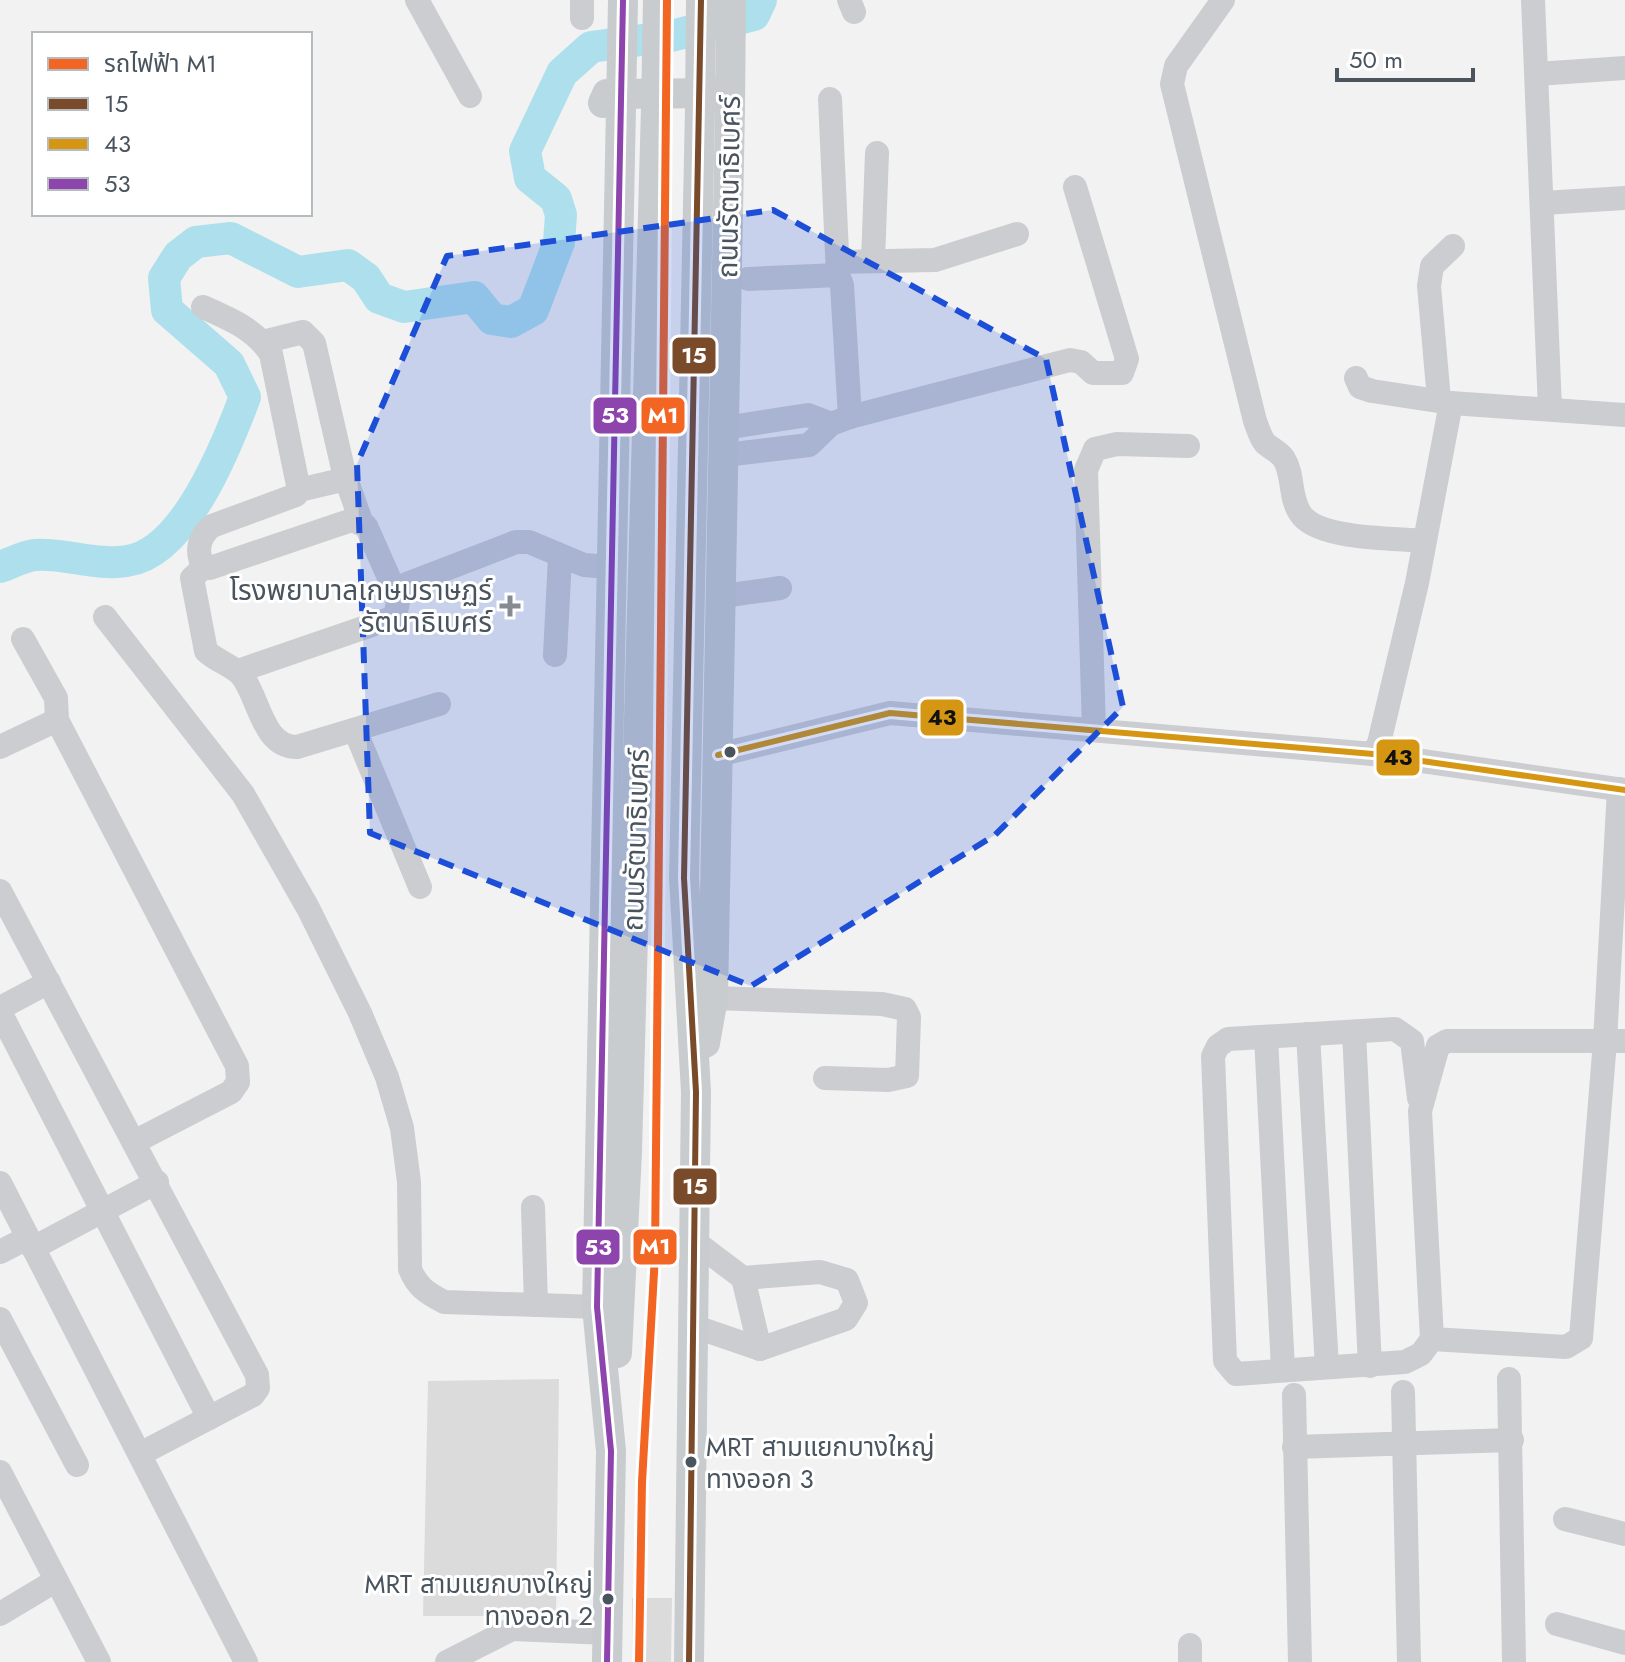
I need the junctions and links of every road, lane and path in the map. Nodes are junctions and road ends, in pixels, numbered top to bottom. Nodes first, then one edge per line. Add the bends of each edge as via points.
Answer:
1 (417, 0) edge
2 (623, 0) edge
3 (658, 0) edge
4 (701, 0) edge
5 (731, 0) edge
6 (1223, 0) edge
7 (1533, 0) edge
8 (1625, 68) edge
9 (1537, 74) junction
10 (470, 96) dead end
11 (830, 99) dead end
12 (877, 153) dead end
13 (1075, 187) dead end
14 (1625, 198) edge
15 (1543, 203) junction
16 (1017, 234) dead end
17 (1453, 246) dead end
18 (873, 261) junction
19 (838, 268) junction
20 (748, 279) junction
21 (203, 307) dead end
22 (263, 342) junction
23 (1356, 378) dead end
24 (1445, 401) junction
25 (1550, 409) junction
26 (617, 411) junction
27 (1625, 415) edge
28 (840, 420) junction
29 (725, 432) junction
30 (1188, 446) dead end
31 (346, 479) junction
32 (299, 490) junction
33 (361, 521) junction
34 (1424, 541) junction
35 (560, 557) junction
36 (204, 567) junction
37 (610, 567) junction
38 (780, 588) dead end
39 (394, 589) junction
40 (723, 596) junction
41 (105, 617) dead end
42 (23, 639) dead end
43 (555, 655) dead end
44 (238, 671) junction
45 (439, 704) dead end
46 (57, 720) junction
47 (1094, 729) junction
48 (355, 730) junction
49 (0, 747) edge
50 (1373, 754) junction
51 (718, 755) junction
52 (1622, 789) edge
53 (420, 887) dead end
54 (0, 891) edge
55 (49, 982) junction
56 (713, 998) junction
57 (0, 1010) edge
58 (1354, 1032) junction
59 (1308, 1034) junction
60 (1266, 1037) junction
61 (1615, 1041) edge
62 (825, 1078) dead end
63 (696, 1092) junction
64 (1420, 1111) junction
65 (136, 1141) junction
66 (157, 1182) junction
67 (0, 1183) edge
68 (533, 1207) dead end
69 (104, 1211) junction
70 (694, 1241) junction
71 (30, 1243) junction
72 (0, 1252) edge
73 (743, 1278) junction
74 (536, 1305) junction
75 (597, 1307) junction
76 (0, 1319) edge
77 (693, 1326) junction
78 (1432, 1339) junction
79 (760, 1349) junction
80 (1370, 1366) junction
81 (1327, 1367) junction
82 (1283, 1369) junction
83 (1509, 1379) dead end
84 (1403, 1392) dead end
85 (1294, 1395) dead end
86 (209, 1418) junction
87 (1512, 1440) junction
88 (1404, 1446) junction
89 (1294, 1447) junction
90 (611, 1451) junction
91 (140, 1454) junction
92 (77, 1465) dead end
93 (0, 1472) edge
94 (1565, 1519) dead end
95 (1625, 1534) edge
96 (55, 1581) junction
97 (0, 1614) edge
98 (1557, 1624) dead end
99 (1625, 1643) edge
100 (607, 1648) edge
101 (99, 1662) edge
102 (246, 1662) edge
103 (447, 1662) edge
104 (689, 1662) edge
105 (1300, 1662) edge
106 (1409, 1662) edge
107 (1514, 1662) edge

1 - 10 street
2 - 26 main road, ถนนรัตนาธิเบศร์, bridge
3 - 90 main road, ถนนรัตนาธิเบศร์, bridge via 627,1152
4 - 63 main road, ถนนรัตนาธิเบศร์, bridge via 684,878
5 - 29 main road, ถนนรัตนาธิเบศร์, bridge
6 - 34 street via 1176,66 1172,84 1255,421 1263,441 1283,457 1292,496 1313,526
7 - 9 street
8 - 9 street
9 - 15 street
11 - 19 street
12 - 18 street
13 - 28 street via 1127,359 1122,373 1093,373 1070,360
14 - 15 street
15 - 25 street
16 - 18 street via 935,260
17 - 24 street via 1432,266 1429,286
18 - 19 street
19 - 20 street
19 - 28 street
20 - 26 main road via 748,106 741,93 607,94 600,109 599,300
20 - 29 main road
21 - 22 street via 236,321
22 - 31 street via 309,334
22 - 32 street via 271,354
23 - 24 street via 1360,387 1372,391
24 - 25 street
24 - 34 street
25 - 27 street
26 - 37 main road, ถนนรัตนาธิเบศร์
28 - 29 street via 808,415
29 - 40 main road, ถนนรัตนาธิเบศร์
30 - 47 street via 1106,446 1095,449 1086,470
31 - 32 street
31 - 33 street
32 - 36 street via 204,532
33 - 36 street
33 - 39 street
34 - 50 street
35 - 37 street
35 - 39 street via 529,542 516,542
35 - 43 street
36 - 44 street via 192,578 206,651
37 - 75 main road, ถนนรัตนาธิเบศร์
38 - 40 street
39 - 44 street via 395,617
40 - 51 main road, ถนนรัตนาธิเบศร์
41 - 74 street via 243,794 360,1013 402,1128 414,1281 444,1302
42 - 46 street via 56,698
44 - 48 street via 270,732 283,745 297,747
45 - 48 street
46 - 49 street
46 - 65 street via 237,1066 238,1082 231,1092
47 - 50 street
47 - 51 street via 890,713
48 - 53 street
50 - 52 street
51 - 56 main road, ถนนรัตนาธิเบศร์
52 - 61 street
54 - 55 street
55 - 57 street
55 - 65 street
56 - 62 street via 905,1009 907,1076
56 - 63 main road, ถนนรัตนาธิเบศร์
57 - 69 street
58 - 59 street
58 - 64 street via 1395,1029 1412,1041
58 - 80 street
59 - 60 street
59 - 81 street
60 - 82 street
60 - 82 street via 1228,1039 1213,1056 1225,1361 1236,1374
61 - 64 street via 1442,1043
61 - 78 street via 1581,1338 1566,1347
63 - 70 main road, ถนนรัตนาธิเบศร์
64 - 78 street
65 - 66 street
66 - 69 street
66 - 86 street via 257,1375 253,1395
67 - 71 street
68 - 74 street
69 - 71 street
69 - 86 street
70 - 73 street
70 - 77 main road, ถนนรัตนาธิเบศร์
71 - 72 street
71 - 91 street
73 - 79 street
73 - 79 street via 831,1273 847,1280 856,1303 846,1319
74 - 75 street
75 - 90 main road, ถนนรัตนาธิเบศร์
76 - 92 street
77 - 79 street
77 - 104 main road, ถนนรัตนาธิเบศร์
78 - 80 street via 1414,1359
80 - 81 street
81 - 82 street
83 - 87 street
84 - 88 street
85 - 89 street
86 - 91 street
87 - 88 street
87 - 107 street
88 - 89 street
88 - 106 street
89 - 105 street
90 - 100 main road, ถนนรัตนาธิเบศร์
91 - 102 street
93 - 96 street
94 - 95 street
96 - 97 street
96 - 101 street
98 - 99 street
100 - 103 street via 512,1629

